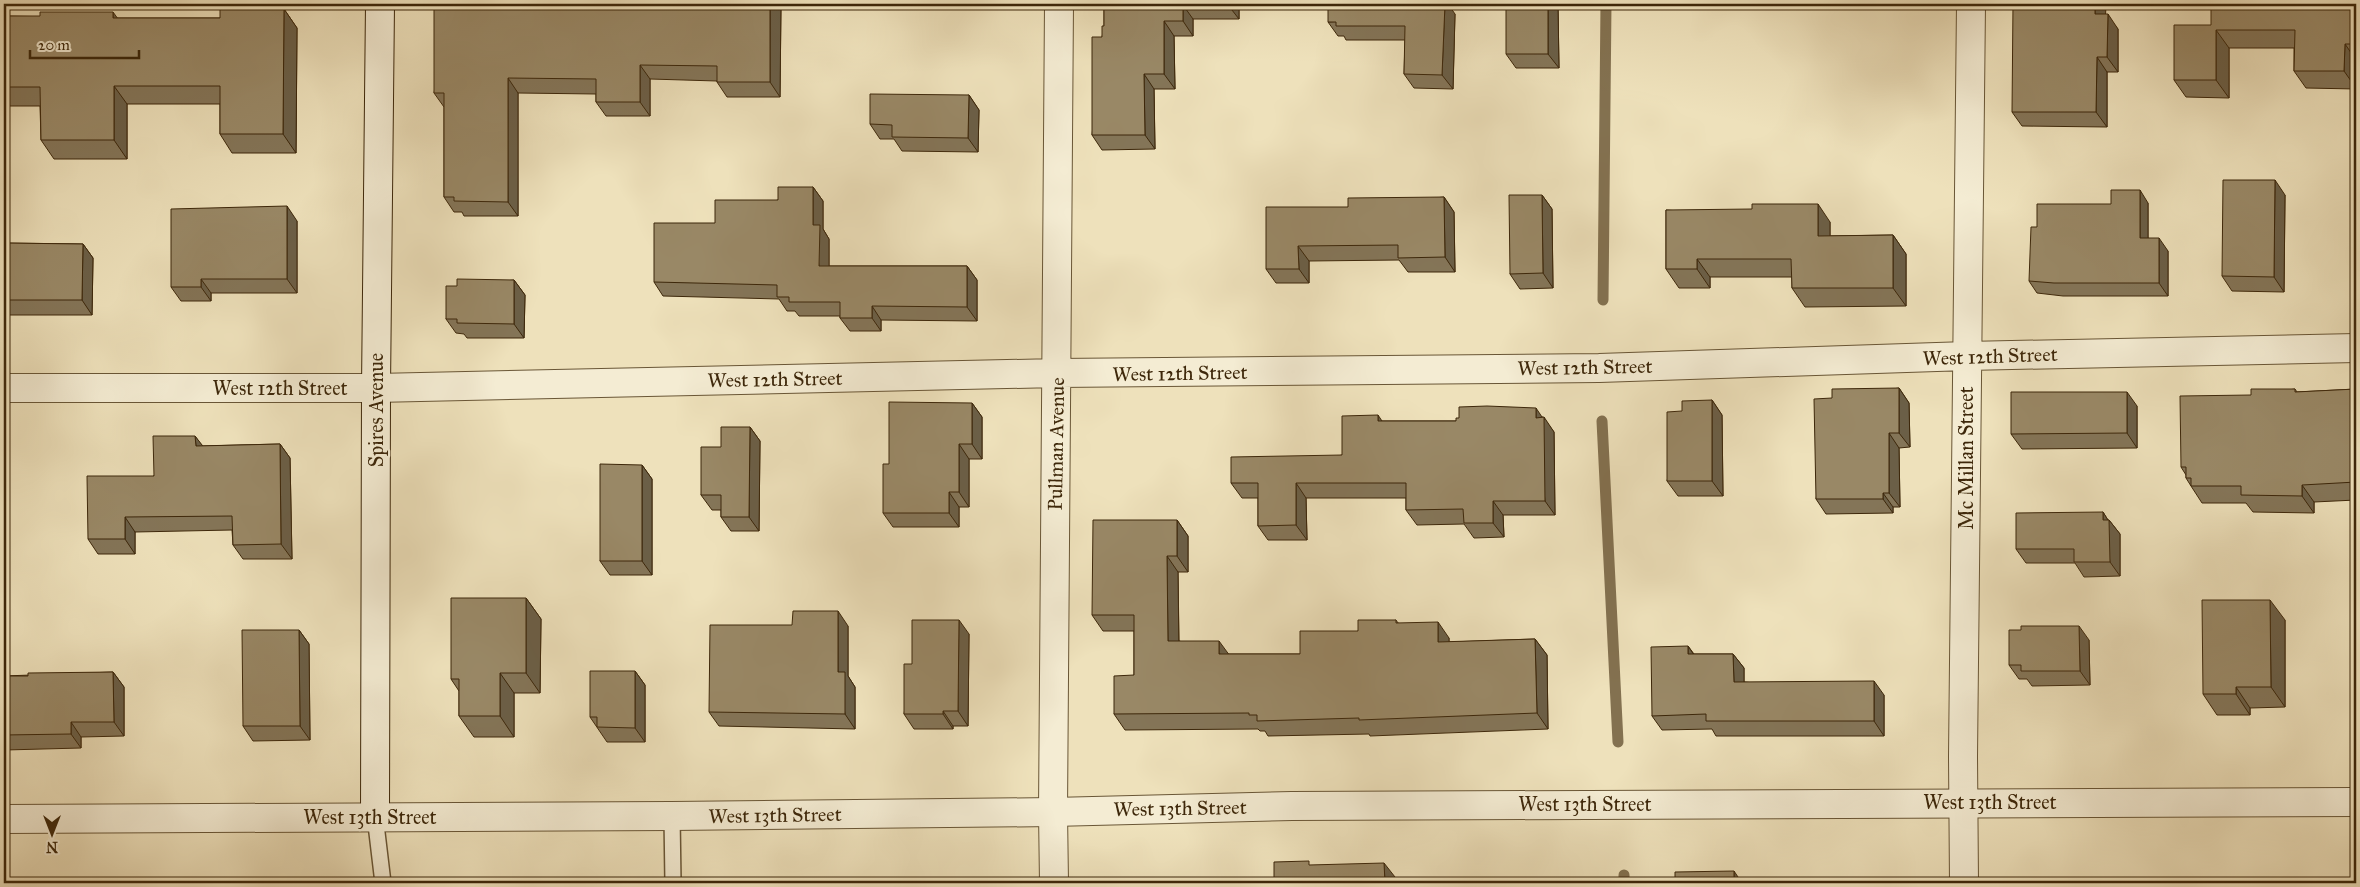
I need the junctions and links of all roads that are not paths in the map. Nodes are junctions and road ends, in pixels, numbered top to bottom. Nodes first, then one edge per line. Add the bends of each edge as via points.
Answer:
1 (380, 4) edge
2 (1059, 4) edge
3 (1971, 4) edge
4 (2356, 348) edge
5 (1967, 356) junction
6 (1057, 372) junction
7 (4, 388) edge
8 (376, 388) junction
9 (1963, 802) junction
10 (2356, 802) edge
11 (1053, 812) junction
12 (375, 816) junction
13 (672, 816) junction
14 (4, 819) edge
15 (383, 883) edge
16 (673, 883) edge
17 (1054, 883) edge
18 (1964, 883) edge

1 - 8 street, Spires Avenue
2 - 6 street, Pullman Avenue
3 - 5 street, Mc Millan Street
4 - 5 street, West 12th Street
5 - 6 street, West 12th Street via 1600,368
5 - 9 street, Mc Millan Street
6 - 8 street, West 12th Street
6 - 11 street, Pullman Avenue
7 - 8 street, West 12th Street
8 - 12 street, Spires Avenue
9 - 10 street, West 13th Street
9 - 11 street, West 13th Street via 1302,806
9 - 18 street, Mc Millan Street
11 - 13 street, West 13th Street
11 - 17 street, Pullman Avenue
12 - 13 street, West 13th Street
12 - 14 street, West 13th Street
12 - 15 lane
13 - 16 lane

